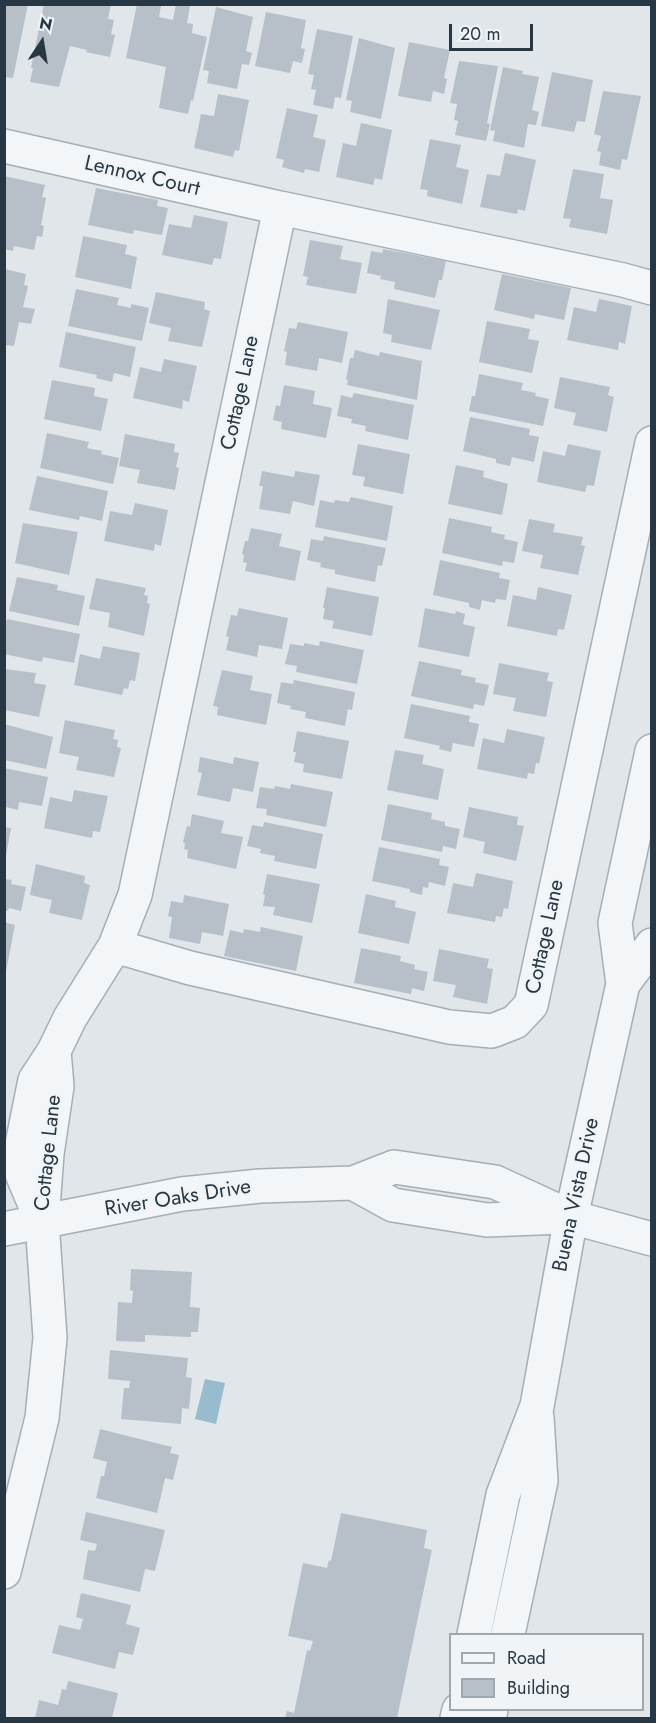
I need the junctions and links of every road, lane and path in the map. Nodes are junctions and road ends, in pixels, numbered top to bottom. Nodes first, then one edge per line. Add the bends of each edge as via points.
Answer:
1 (4, 146) edge
2 (280, 208) junction
3 (651, 288) edge
4 (651, 443) edge
5 (651, 751) edge
6 (651, 945) edge
7 (115, 946) junction
8 (623, 984) junction
9 (571, 1217) junction
10 (42, 1221) junction
11 (4, 1229) edge
12 (651, 1239) edge
13 (537, 1406) junction
14 (4, 1572) edge
15 (474, 1633) edge
16 (508, 1633) edge

1 - 2 street, Lennox Court
2 - 3 street
2 - 7 street, Cottage Lane via 135,895
4 - 7 street, Cottage Lane via 531,1005 515,1022 492,1031 449,1027 190,968
5 - 8 street, Buena Vista Drive via 615,922
6 - 8 street, Buena Vista Drive
7 - 10 street, Cottage Lane via 70,1018 54,1052 57,1086
8 - 9 street, Buena Vista Drive
9 - 10 street, River Oaks Drive via 495,1182 394,1167 352,1183 182,1194
9 - 12 street, River Oaks Drive
9 - 13 street, Buena Vista Drive
10 - 11 street, River Oaks Drive
10 - 14 street, Cottage Lane via 50,1338 42,1418
13 - 15 street, Buena Vista Drive via 503,1496
13 - 16 street, Buena Vista Drive via 541,1481

